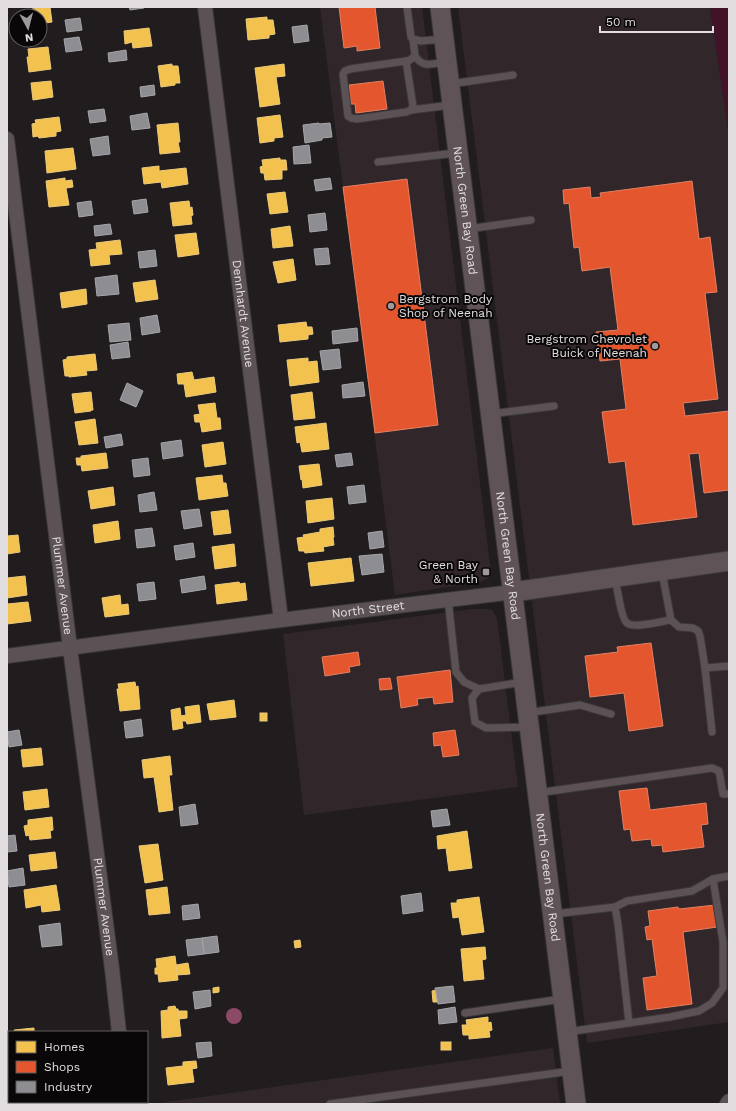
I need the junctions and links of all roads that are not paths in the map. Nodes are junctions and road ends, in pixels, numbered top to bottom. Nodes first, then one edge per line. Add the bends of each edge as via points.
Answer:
1 (205, 7) edge
2 (408, 7) edge
3 (440, 7) edge
4 (444, 39) junction
5 (413, 40) junction
6 (415, 56) junction
7 (406, 61) junction
8 (447, 61) junction
9 (513, 75) dead end
10 (450, 84) junction
11 (453, 105) junction
12 (411, 110) junction
13 (7, 139) edge
14 (459, 152) junction
15 (378, 162) dead end
16 (531, 220) dead end
17 (468, 229) junction
18 (554, 406) dead end
19 (491, 414) junction
20 (729, 561) edge
21 (661, 570) junction
22 (615, 577) junction
23 (512, 592) junction
24 (448, 599) junction
25 (281, 620) junction
26 (671, 620) junction
27 (70, 648) junction
28 (7, 656) edge
29 (729, 666) edge
30 (705, 668) junction
31 (524, 682) junction
32 (479, 689) junction
33 (611, 714) dead end
34 (528, 720) junction
35 (712, 732) dead end
36 (537, 793) junction
37 (729, 794) edge
38 (729, 876) edge
39 (713, 879) junction
40 (615, 907) junction
41 (552, 914) junction
42 (562, 998) junction
43 (465, 1012) dead end
44 (629, 1022) junction
45 (119, 1031) edge
46 (567, 1032) junction
47 (572, 1071) junction
48 (729, 1101) edge
49 (330, 1104) edge
50 (576, 1104) edge
51 (727, 1104) edge

1 - 25 street, Dennhardt Avenue
2 - 5 lane
3 - 4 main road, North Green Bay Road
4 - 5 lane
4 - 8 main road, North Green Bay Road
5 - 6 lane
6 - 7 lane
6 - 8 lane via 426,65
7 - 12 lane
7 - 12 lane via 350,69 343,74 348,116 351,118
8 - 10 main road, North Green Bay Road
9 - 10 lane
10 - 11 main road, North Green Bay Road
11 - 12 lane
11 - 14 main road, North Green Bay Road
13 - 27 street, Plummer Avenue
14 - 15 lane
14 - 17 main road, North Green Bay Road
16 - 17 lane
17 - 19 main road, North Green Bay Road
18 - 19 lane
19 - 23 main road, North Green Bay Road
20 - 21 main road, North Street
21 - 22 main road, North Street
21 - 26 lane
22 - 23 main road, North Street
22 - 26 lane via 623,617 627,623 634,626
23 - 24 street, North Street
23 - 31 main road, North Green Bay Road
24 - 25 street, North Street
24 - 32 lane via 456,672 464,682
25 - 27 street, North Street
26 - 30 lane via 679,627 698,631
27 - 28 street, North Street
27 - 45 street, Plummer Avenue
29 - 30 lane
30 - 35 lane
31 - 32 lane
31 - 34 main road, North Green Bay Road
32 - 34 lane via 472,698 475,722 486,728
33 - 34 lane via 580,705
34 - 36 main road, North Green Bay Road
36 - 37 lane via 712,768 719,771 723,794
36 - 41 main road, North Green Bay Road
38 - 39 lane
39 - 40 lane via 692,891 627,901
39 - 44 lane via 723,942 723,988 712,1003 699,1012
40 - 41 lane
40 - 44 lane
41 - 42 main road, North Green Bay Road
42 - 43 lane
42 - 46 main road, North Green Bay Road
44 - 46 lane
46 - 47 main road, North Green Bay Road
47 - 49 lane
47 - 50 main road, North Green Bay Road
48 - 51 street

